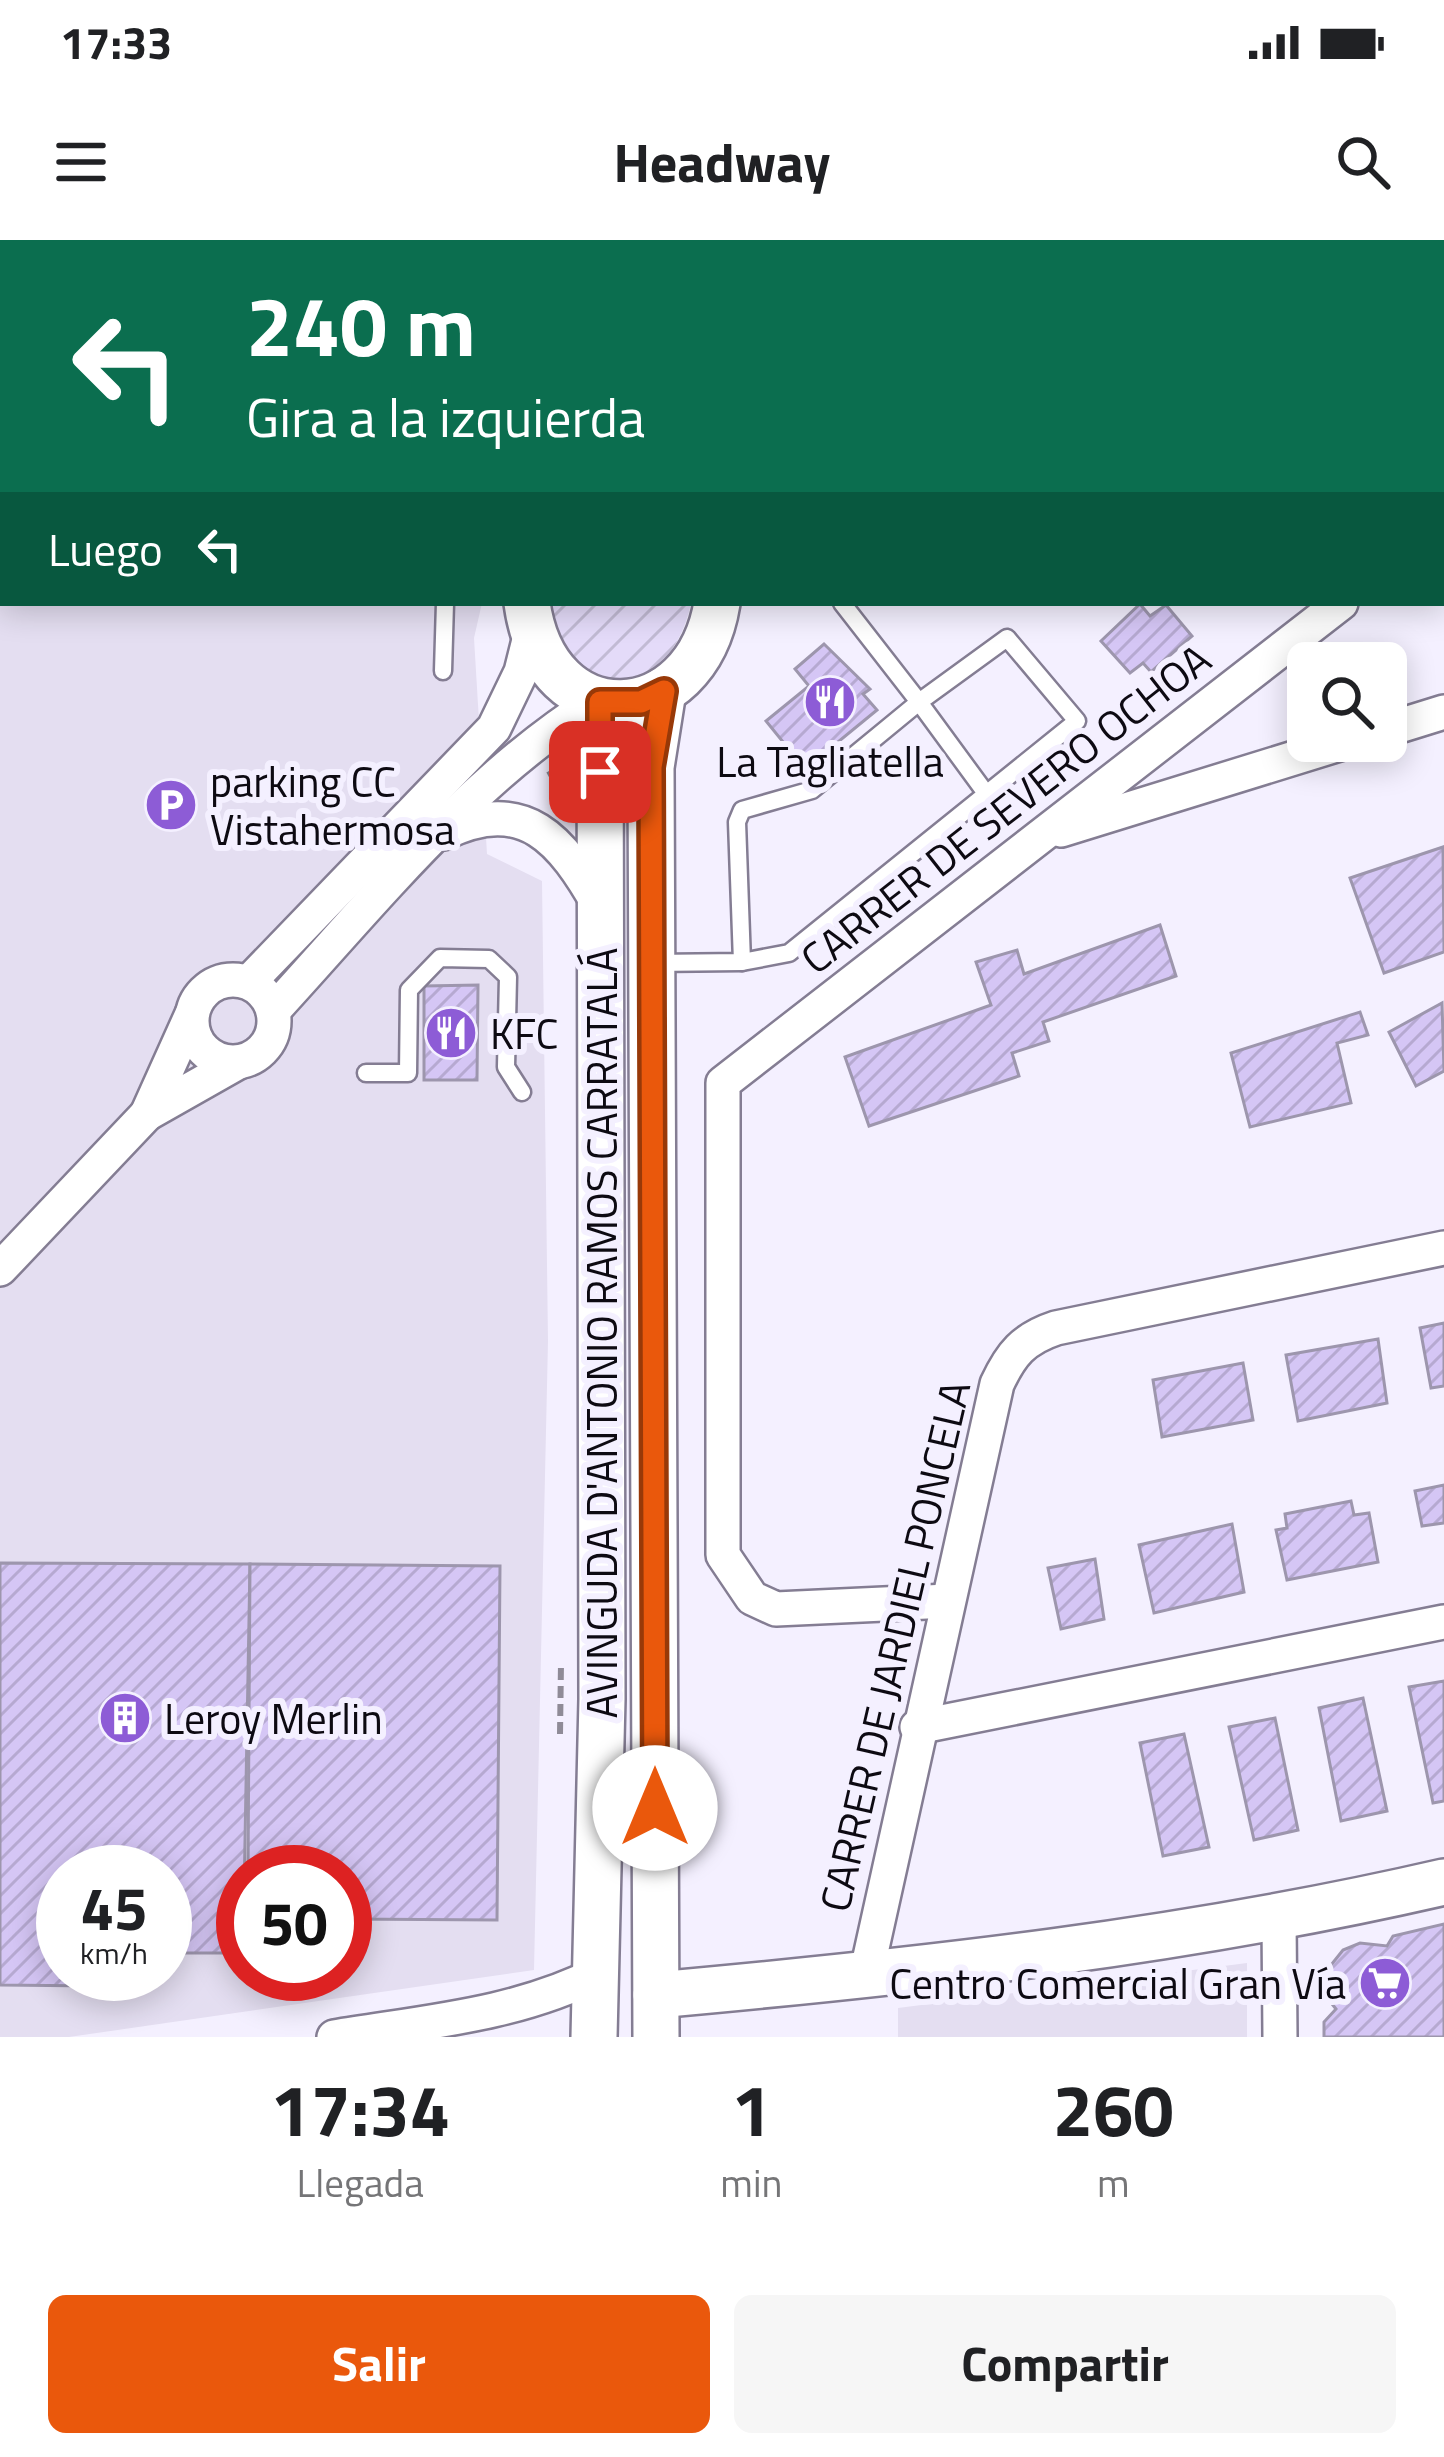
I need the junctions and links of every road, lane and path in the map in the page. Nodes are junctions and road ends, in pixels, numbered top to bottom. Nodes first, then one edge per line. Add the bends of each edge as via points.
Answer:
1 (445, 606) edge
2 (716, 606) edge
3 (844, 606) edge
4 (1337, 606) edge
5 (529, 617) edge
6 (443, 671) dead end
7 (664, 691) junction
8 (598, 702) junction
9 (919, 703) junction
10 (1444, 712) edge
11 (1407, 723) edge
12 (1287, 760) edge
13 (986, 792) junction
14 (1042, 836) junction
15 (432, 839) junction
16 (600, 907) junction
17 (742, 962) junction
18 (652, 963) junction
19 (249, 982) junction
20 (273, 1011) junction
21 (192, 1014) junction
22 (237, 1063) junction
23 (366, 1073) dead end
24 (523, 1092) dead end
25 (147, 1114) junction
26 (1444, 1247) edge
27 (0, 1269) edge
28 (948, 1601) junction
29 (1444, 1622) edge
30 (917, 1727) junction
31 (1444, 1882) edge
32 (1280, 1920) junction
33 (599, 1973) junction
34 (866, 1975) junction
35 (656, 2016) edge
36 (334, 2037) edge
37 (594, 2037) edge
38 (1280, 2037) edge

1 - 6 lane
2 - 7 main road via 701,648
3 - 9 lane
4 - 14 street, CARRER DE SEVERO OCHOA
5 - 8 main road via 551,672
5 - 19 street via 521,672 494,728
7 - 8 main road via 641,702
7 - 18 main road, AVINGUDA D'ANTONIO RAMOS CARRATALÁ via 651,767
8 - 15 street via 533,741
8 - 16 main road, AVINGUDA D'ANTONIO RAMOS CARRATALÁ
9 - 13 lane
9 - 13 lane via 1006,638 1077,721
9 - 17 lane via 812,790 742,810
10 - 11 street
12 - 14 street
13 - 17 lane via 789,953
14 - 28 street, CARRER DE SEVERO OCHOA via 723,1083 723,1555 752,1598 776,1609
15 - 16 street via 484,818 543,831 574,862
15 - 20 street
16 - 33 main road, AVINGUDA D'ANTONIO RAMOS CARRATALÁ
17 - 18 lane
18 - 35 main road, AVINGUDA D'ANTONIO RAMOS CARRATALÁ
19 - 20 street
19 - 21 street via 217,983
20 - 22 street via 262,1052
21 - 22 street via 198,1043
21 - 25 street
22 - 25 street
23 - 24 lane via 408,1072 410,990 440,958 489,958 508,977 506,1067
25 - 27 street
26 - 28 street, CARRER DE JARDIEL PONCELA via 1029,1337 997,1384
28 - 30 street, CARRER DE JARDIEL PONCELA
29 - 30 street
30 - 34 street, CARRER DE JARDIEL PONCELA
31 - 32 main road
32 - 34 main road
32 - 38 street
33 - 36 street via 514,2006
33 - 37 main road, AVINGUDA D'ANTONIO RAMOS CARRATALÁ
34 - 35 main road

